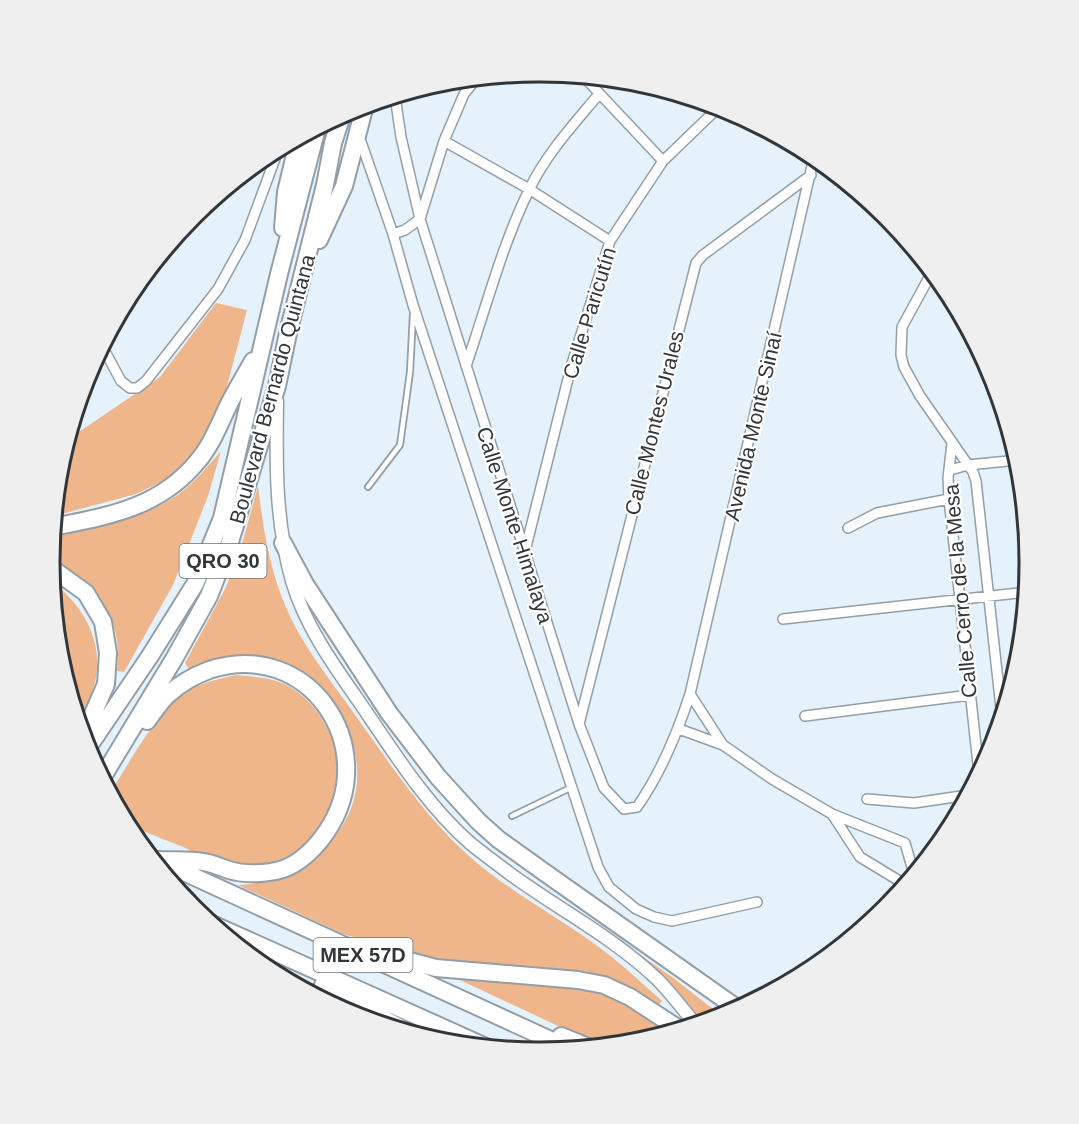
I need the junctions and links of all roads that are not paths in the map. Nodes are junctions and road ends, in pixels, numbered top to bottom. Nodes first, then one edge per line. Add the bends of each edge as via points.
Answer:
1 (592, 86) edge
2 (469, 88) edge
3 (599, 94) junction
4 (396, 105) edge
5 (711, 115) edge
6 (362, 117) edge
7 (338, 127) edge
8 (358, 135) junction
9 (314, 139) edge
10 (444, 141) junction
11 (296, 149) edge
12 (663, 161) junction
13 (274, 163) edge
14 (812, 168) edge
15 (811, 175) junction
16 (529, 189) junction
17 (420, 219) junction
18 (393, 234) junction
19 (610, 241) junction
20 (281, 267) junction
21 (303, 275) junction
22 (927, 281) edge
23 (413, 305) junction
24 (261, 348) junction
25 (107, 355) edge
26 (465, 367) junction
27 (277, 386) junction
28 (952, 443) junction
29 (1008, 461) edge
30 (968, 465) junction
31 (950, 470) junction
32 (368, 487) dead end
33 (949, 499) junction
34 (62, 525) edge
35 (848, 528) dead end
36 (283, 543) junction
37 (524, 553) junction
38 (60, 575) edge
39 (1018, 593) edge
40 (988, 596) junction
41 (960, 598) junction
42 (783, 619) dead end
43 (690, 694) junction
44 (970, 695) junction
45 (1000, 697) edge
46 (805, 716) dead end
47 (579, 724) junction
48 (88, 725) edge
49 (679, 729) junction
50 (94, 739) edge
51 (723, 745) junction
52 (978, 756) edge
53 (107, 770) edge
54 (107, 770) edge
55 (572, 787) junction
56 (958, 796) edge
57 (867, 799) dead end
58 (832, 813) junction
59 (512, 816) dead end
60 (163, 859) edge
61 (911, 865) edge
62 (169, 866) edge
63 (898, 880) edge
64 (757, 902) dead end
65 (266, 910) junction
66 (241, 937) edge
67 (264, 947) junction
68 (451, 995) junction
69 (729, 1002) edge
70 (366, 1009) edge
71 (690, 1017) edge
72 (670, 1023) edge
73 (456, 1034) edge
74 (571, 1040) edge
75 (553, 1041) edge

1 - 3 street
2 - 10 street
3 - 12 street
3 - 16 street via 554,148
4 - 17 street, Calle Monte Himalaya
5 - 12 street, Calle Paricutín
6 - 8 highway
7 - 21 highway, Boulevard Bernardo Quintana / QRO 30
8 - 18 street
8 - 21 highway via 344,186
9 - 20 highway, Boulevard Bernardo Quintana / QRO 30
10 - 16 street
10 - 17 street
11 - 20 highway via 286,192
12 - 19 street, Calle Paricutín
13 - 25 street via 245,240 218,289 146,381 130,388 121,381
14 - 15 street, Avenida Monte Sinaí
15 - 43 street, Avenida Monte Sinaí
15 - 47 street, Calle Montes Urales via 696,263
16 - 19 street
16 - 26 street
17 - 18 street
17 - 26 street, Calle Monte Himalaya
18 - 23 street
19 - 37 street, Calle Paricutín via 571,367
20 - 24 highway, Boulevard Bernardo Quintana / QRO 30
21 - 27 highway, Boulevard Bernardo Quintana / QRO 30
22 - 28 street, Calle Cerro de la Mesa via 902,327 901,354 920,396
23 - 32 lane via 410,372 400,445
23 - 55 street
24 - 34 highway via 198,462 173,486 119,513
24 - 50 highway, Boulevard Bernardo Quintana / QRO 30 via 222,518 195,584
26 - 37 street, Calle Monte Himalaya
27 - 36 street via 276,484
27 - 53 highway, Boulevard Bernardo Quintana / QRO 30 via 230,542 209,596
28 - 30 street, Calle Cerro de la Mesa
28 - 31 street, Calle Cerro de la Mesa
29 - 30 street
30 - 31 street
30 - 40 street, Calle Cerro de la Mesa via 976,481
31 - 33 street, Calle Cerro de la Mesa
33 - 35 street via 877,513
33 - 41 street, Calle Cerro de la Mesa
36 - 69 highway via 388,713 478,821 534,866
36 - 71 street via 302,608 324,650 440,812 469,842 510,874 645,968
37 - 47 street, Calle Monte Himalaya
38 - 48 highway via 86,593 103,622 108,653 106,684
39 - 40 street
40 - 41 street
40 - 45 street, Calle Cerro de la Mesa
41 - 42 street
41 - 44 street, Calle Cerro de la Mesa
43 - 49 street, Calle Monte Himalaya
43 - 51 street
44 - 46 street
44 - 52 street, Calle Cerro de la Mesa
47 - 49 street, Calle Monte Himalaya via 604,788 624,809 637,807 648,793
49 - 51 street
51 - 58 street
54 - 60 highway via 170,693 198,674 227,664 254,663 280,669 321,698 345,745 348,768 335,818 318,845 285,868 262,872 238,872 194,860
55 - 59 lane
55 - 64 street via 598,867 609,887 636,909 672,921
56 - 57 street via 914,803
58 - 61 street via 905,843
58 - 63 street via 860,857
62 - 65 highway, MEX 57D
65 - 68 highway, MEX 57D
65 - 72 highway via 312,924 379,953 436,968 604,985
66 - 67 highway, MEX 57D
67 - 70 highway via 282,962
67 - 73 highway, MEX 57D
68 - 74 highway
68 - 75 highway, MEX 57D

